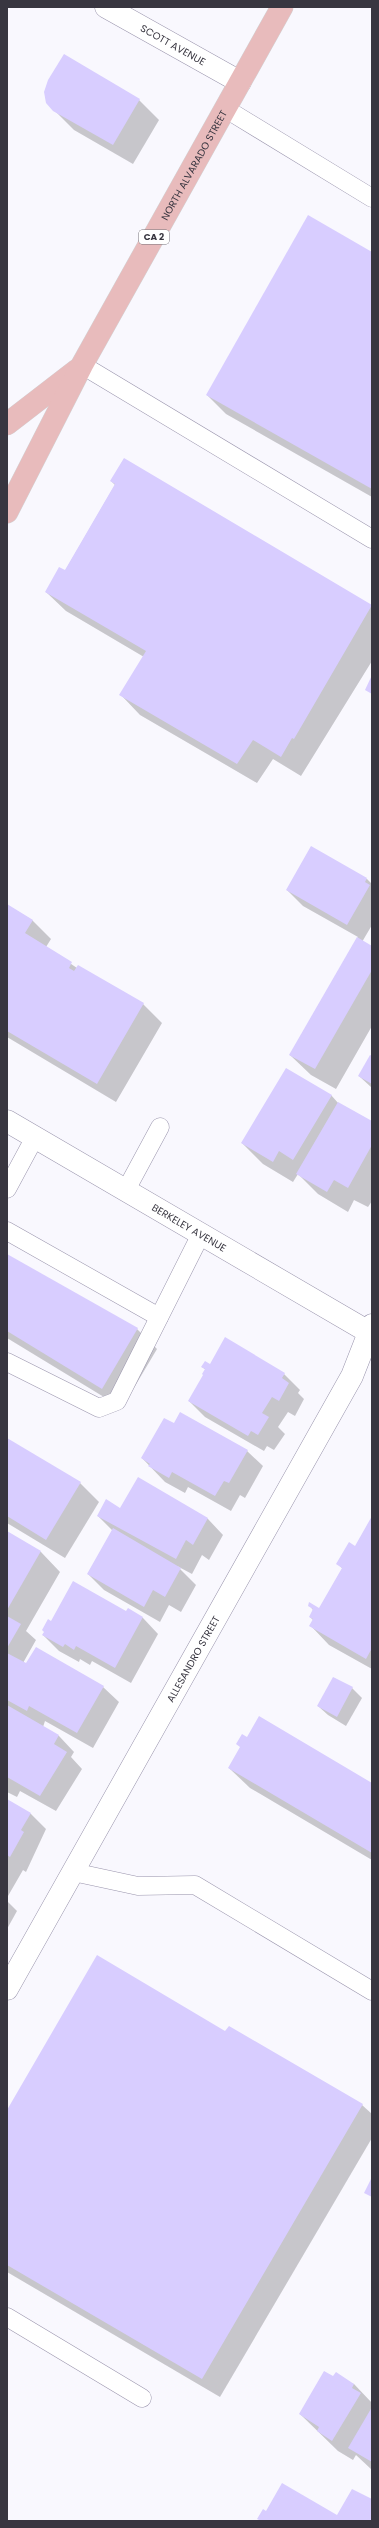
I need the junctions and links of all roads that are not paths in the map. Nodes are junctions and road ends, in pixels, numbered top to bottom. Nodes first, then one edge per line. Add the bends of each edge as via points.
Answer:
1 (106, 7) edge
2 (282, 7) edge
3 (240, 82) junction
4 (226, 109) junction
5 (372, 198) edge
6 (82, 365) junction
7 (7, 424) edge
8 (7, 512) edge
9 (372, 539) edge
10 (7, 1121) edge
11 (160, 1127) dead end
12 (35, 1137) junction
13 (7, 1189) edge
14 (126, 1190) junction
15 (7, 1231) edge
16 (201, 1234) junction
17 (159, 1317) junction
18 (371, 1330) edge
19 (7, 1362) edge
20 (74, 1872) junction
21 (7, 1989) edge
22 (372, 1991) edge
23 (7, 2318) edge
24 (142, 2398) dead end

1 - 3 street, SCOTT AVENUE
2 - 3 main road, NORTH ALVARADO STREET / CA 2
3 - 4 main road, NORTH ALVARADO STREET / CA 2
4 - 5 lane
4 - 6 main road, NORTH ALVARADO STREET / CA 2
6 - 7 main road, NORTH ALVARADO STREET / CA 2
6 - 8 main road, NORTH ALVARADO STREET / CA 2
6 - 9 lane
10 - 12 street, BERKELEY AVENUE
11 - 14 lane
12 - 13 lane
12 - 14 street, BERKELEY AVENUE
14 - 16 street, BERKELEY AVENUE
15 - 17 lane
16 - 17 lane
16 - 18 street, BERKELEY AVENUE
17 - 19 lane via 117,1401 100,1408
18 - 20 street, ALLESANDRO STREET via 352,1376
20 - 21 street, ALLESANDRO STREET
20 - 22 lane via 138,1886 195,1885
23 - 24 lane

